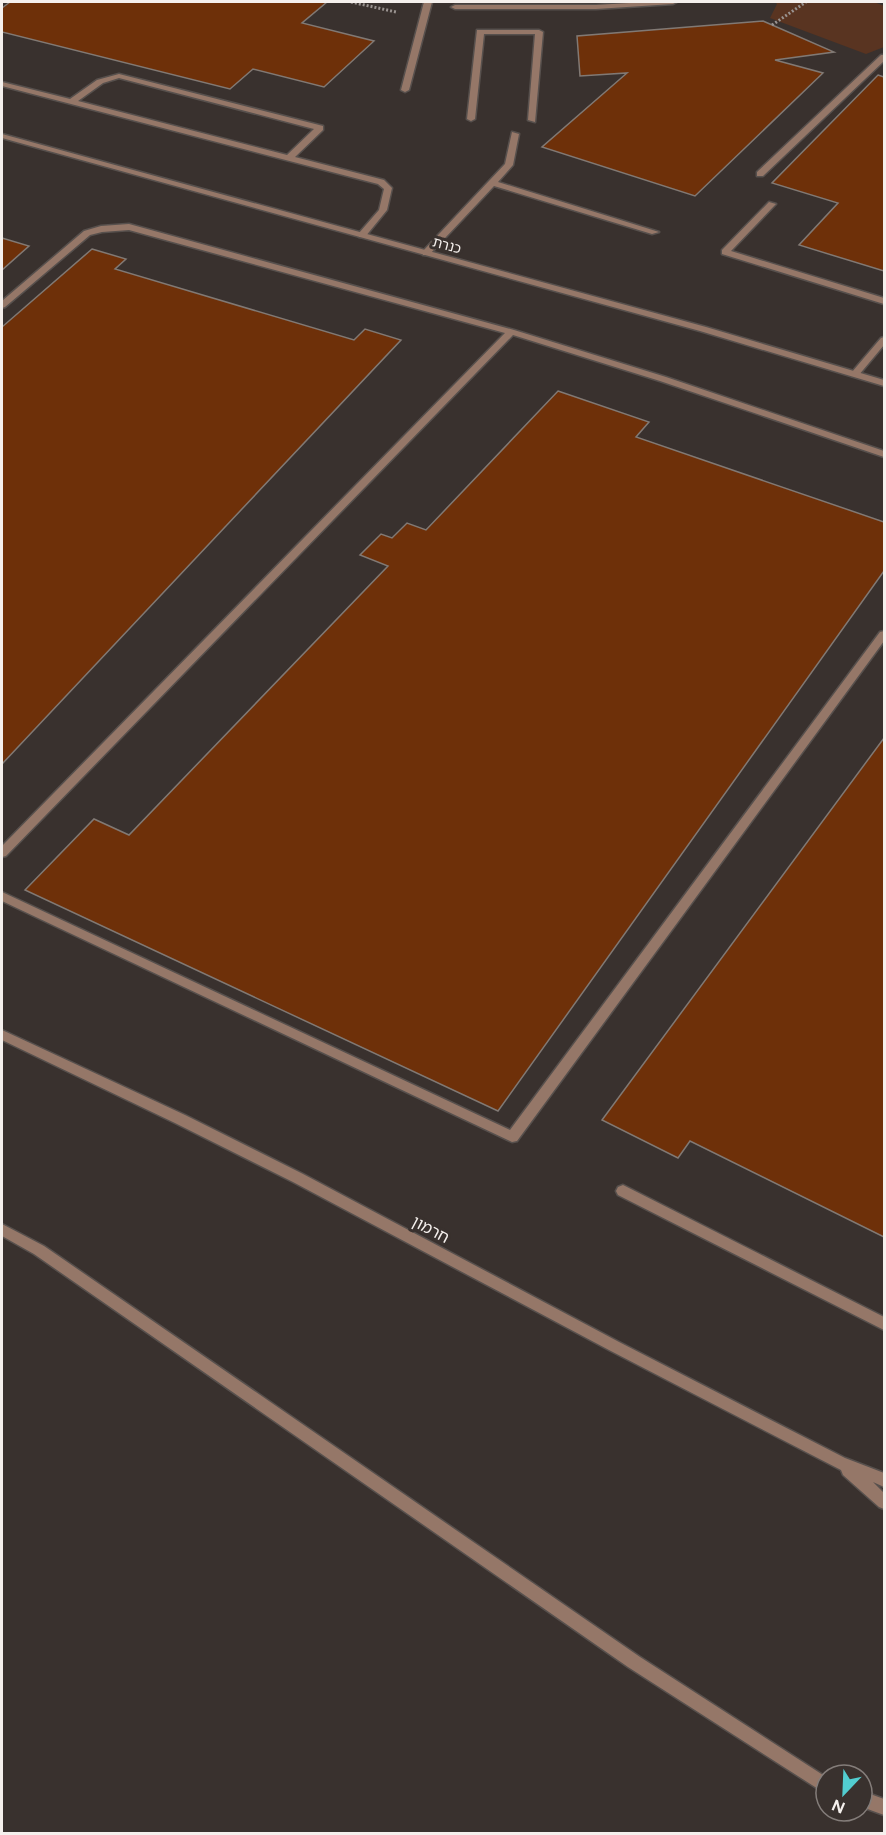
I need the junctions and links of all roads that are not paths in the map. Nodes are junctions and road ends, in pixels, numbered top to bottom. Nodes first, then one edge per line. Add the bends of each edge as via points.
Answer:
1 (428, 2) edge
2 (674, 2) edge
3 (455, 7) dead end
4 (509, 16) edge
5 (885, 57) edge
6 (2, 84) edge
7 (405, 90) dead end
8 (72, 102) junction
9 (471, 119) dead end
10 (532, 120) dead end
11 (515, 134) dead end
12 (2, 136) edge
13 (289, 159) junction
14 (760, 174) dead end
15 (492, 183) junction
16 (772, 204) dead end
17 (655, 232) dead end
18 (362, 235) junction
19 (426, 253) junction
20 (885, 301) edge
21 (2, 305) edge
22 (511, 332) junction
23 (885, 340) edge
24 (855, 374) junction
25 (885, 383) edge
26 (885, 454) edge
27 (885, 634) edge
28 (2, 853) edge
29 (2, 896) edge
30 (2, 1035) edge
31 (623, 1191) dead end
32 (2, 1230) edge
33 (885, 1324) edge
34 (840, 1463) junction
35 (885, 1480) edge
36 (885, 1502) edge
37 (814, 1778) edge

1 - 7 street
2 - 4 street
3 - 4 street
4 - 9 street via 480,32
4 - 10 street via 539,32
5 - 14 street
6 - 8 street
8 - 13 street
8 - 13 street via 97,82 119,76 320,128
11 - 15 street via 509,165
12 - 18 street, כנרת
13 - 18 street via 381,182 388,188 383,210
15 - 17 street
15 - 19 street
16 - 20 street via 725,252
18 - 19 street, כנרת
19 - 24 street, כנרת
21 - 22 street via 87,233 102,228 129,228
22 - 26 street
22 - 28 street
23 - 24 street
24 - 25 street, כנרת
27 - 29 street via 512,1137
30 - 34 street, חרמון via 298,1178
31 - 33 street
32 - 37 street via 39,1250 634,1662
34 - 35 street, חרמון
34 - 36 street, חרמון

